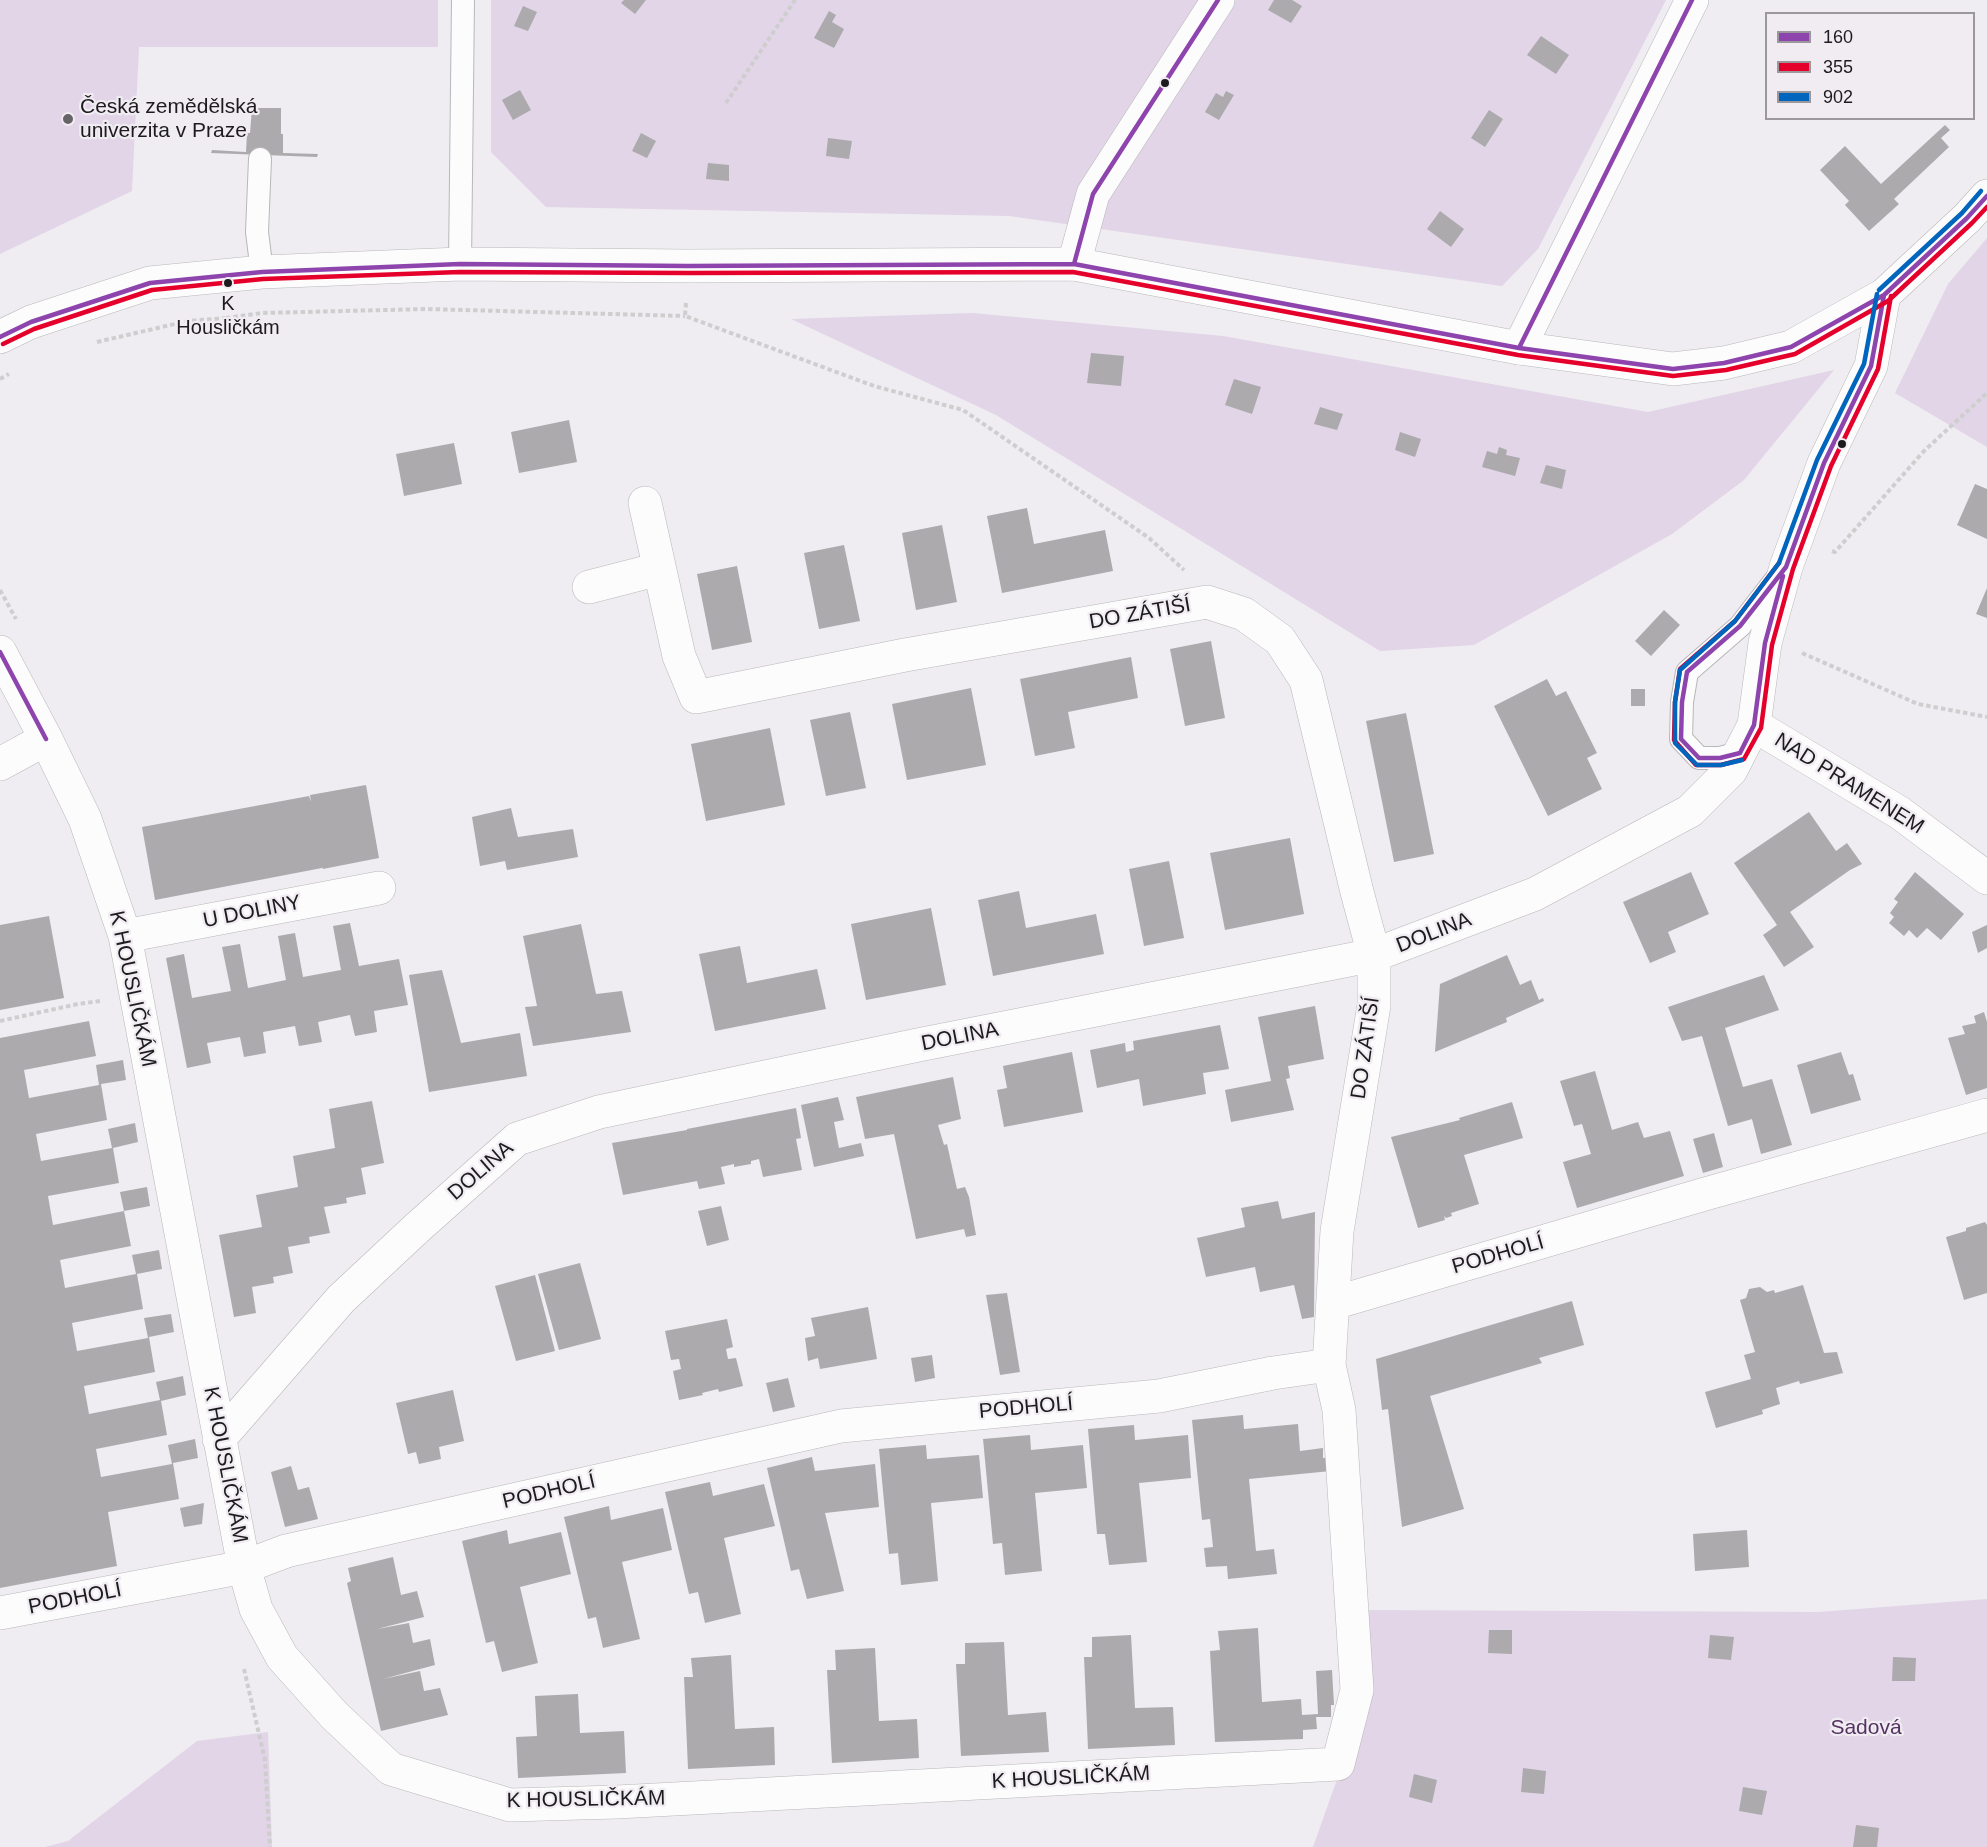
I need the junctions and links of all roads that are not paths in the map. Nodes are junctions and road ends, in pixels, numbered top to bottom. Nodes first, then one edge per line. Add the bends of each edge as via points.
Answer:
1 (463, 0) edge
2 (1218, 0) edge
3 (1692, 0) edge
4 (260, 159) dead end
5 (1987, 196) edge
6 (460, 264) junction
7 (1074, 264) junction
8 (262, 272) junction
9 (1884, 295) junction
10 (0, 337) edge
11 (1519, 348) junction
12 (645, 503) dead end
13 (1786, 567) junction
14 (660, 569) junction
15 (589, 587) dead end
16 (0, 652) edge
17 (1747, 739) junction
18 (46, 740) junction
19 (0, 764) edge
20 (1987, 878) edge
21 (380, 888) dead end
22 (125, 936) junction
23 (1374, 955) junction
24 (1987, 1115) edge
25 (1334, 1303) junction
26 (1329, 1365) junction
27 (219, 1439) junction
28 (244, 1567) junction
29 (0, 1613) edge

1 - 6 lane
2 - 7 street via 1093,194
3 - 11 street
4 - 8 lane via 257,232
5 - 9 street
6 - 7 street
6 - 8 street
7 - 11 street
8 - 10 street via 150,283 31,322
9 - 11 street via 1791,347 1724,363 1673,369
9 - 13 street, NAD PRAMENEM via 1871,366 1824,463
12 - 14 street, DO ZÁTIŠÍ
13 - 17 street, NAD PRAMENEM
13 - 17 lane via 1740,626 1687,672 1681,739 1699,758 1720,758
14 - 15 street
14 - 23 street, DO ZÁTIŠÍ via 679,656 696,697 905,655 1207,602 1244,614 1280,640 1306,680
16 - 18 street, K HOUSLIČKÁM
17 - 20 street, NAD PRAMENEM via 1900,813
17 - 23 street, DOLINA via 1731,770 1690,812 1535,894
18 - 19 street
18 - 22 street, K HOUSLIČKÁM via 84,819
21 - 22 street, U DOLINY
22 - 27 street, K HOUSLIČKÁM
23 - 25 street, DO ZÁTIŠÍ via 1374,1005 1337,1231
23 - 27 street, DOLINA via 599,1112 518,1139 341,1299
24 - 25 street, PODHOLÍ
25 - 26 street
26 - 28 street, PODHOLÍ via 1159,1396 841,1426 286,1551
26 - 28 street, K HOUSLIČKÁM via 1339,1410 1357,1690 1338,1764 510,1805 391,1769 334,1715 282,1657 256,1609
27 - 28 street, K HOUSLIČKÁM
28 - 29 street, PODHOLÍ

